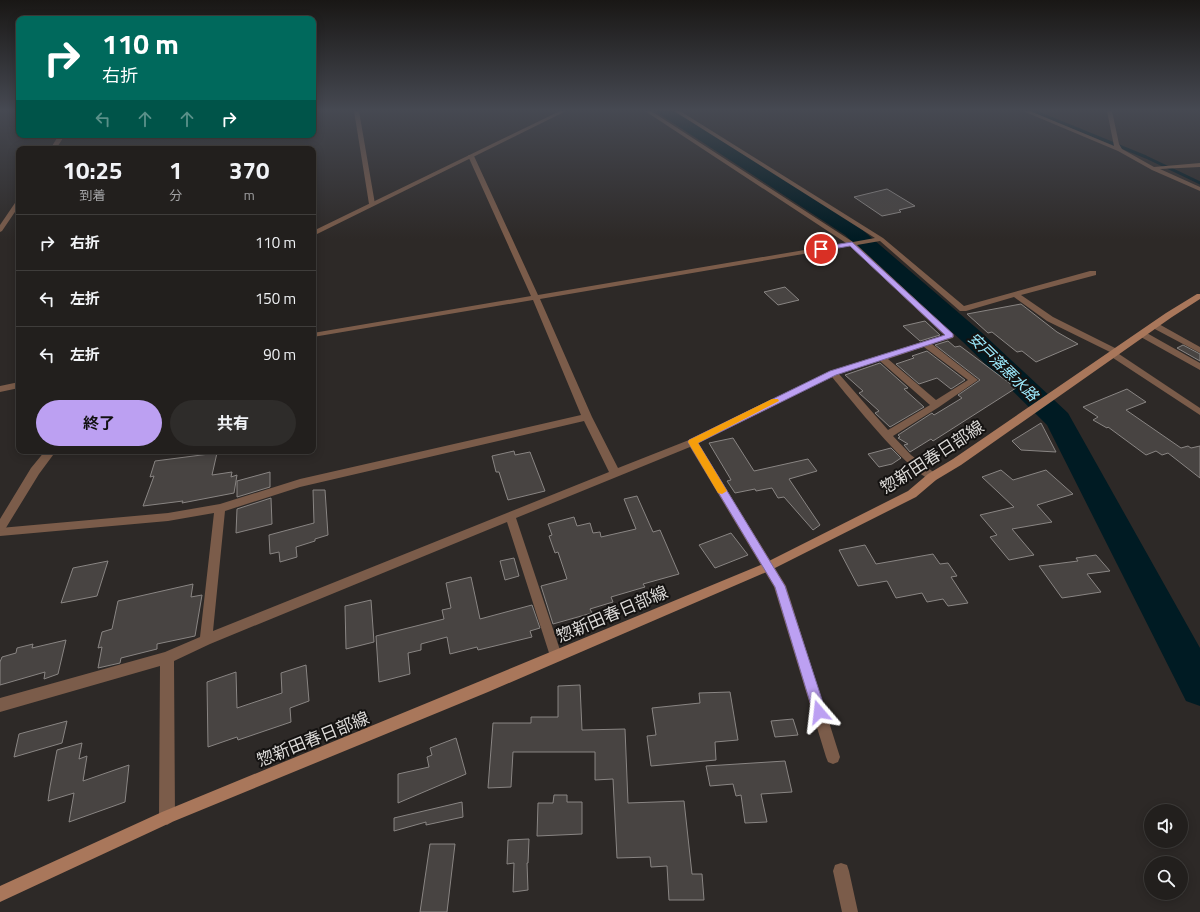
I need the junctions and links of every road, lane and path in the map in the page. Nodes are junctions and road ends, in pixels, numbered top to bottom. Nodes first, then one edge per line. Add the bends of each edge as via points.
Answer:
1 (363, 154) edge
2 (476, 154) edge
3 (713, 154) edge
4 (744, 154) edge
5 (1126, 154) edge
6 (471, 156) junction
7 (1200, 165) edge
8 (1154, 169) junction
9 (1200, 189) edge
10 (372, 204) junction
11 (16, 206) edge
12 (0, 230) edge
13 (316, 232) edge
14 (881, 239) junction
15 (852, 244) junction
16 (1093, 273) dead end
17 (1016, 294) junction
18 (1200, 296) edge
19 (535, 297) junction
20 (1154, 325) junction
21 (316, 334) edge
22 (1142, 334) junction
23 (926, 344) junction
24 (1200, 350) edge
25 (1115, 353) junction
26 (882, 358) junction
27 (1200, 368) edge
28 (833, 373) junction
29 (16, 386) edge
30 (0, 389) edge
31 (936, 405) junction
32 (1200, 412) edge
33 (587, 417) junction
34 (887, 435) junction
35 (692, 442) junction
36 (49, 454) edge
37 (615, 473) junction
38 (932, 477) junction
39 (220, 508) junction
40 (510, 516) junction
41 (0, 528) edge
42 (0, 532) edge
43 (767, 567) junction
44 (206, 640) junction
45 (556, 656) junction
46 (167, 658) junction
47 (0, 705) edge
48 (833, 757) dead end
49 (167, 817) junction
50 (840, 871) dead end
51 (0, 894) edge
52 (850, 912) edge

1 - 10 street
2 - 6 street
3 - 15 street
4 - 14 street
5 - 8 street
6 - 10 street
6 - 19 street
7 - 8 street
8 - 9 street
10 - 13 street
11 - 12 street
14 - 15 street
14 - 17 street via 963,309
15 - 19 street
15 - 23 street via 950,336
16 - 17 street
17 - 25 street via 1050,319
18 - 20 main road, 惣新田春日部線
19 - 21 street
19 - 33 street
20 - 22 main road, 惣新田春日部線
20 - 24 street
22 - 25 main road, 惣新田春日部線
22 - 27 street
23 - 26 street
23 - 31 street via 974,380
25 - 32 street
25 - 38 main road, 惣新田春日部線
26 - 28 street
26 - 31 street
28 - 34 street
28 - 35 street
29 - 30 street
31 - 34 street
33 - 37 street
33 - 39 street via 300,483
34 - 38 street via 908,458
35 - 37 street
35 - 43 street
36 - 41 street
37 - 40 street
38 - 43 main road, 惣新田春日部線 via 912,494
39 - 42 street via 168,517
39 - 44 street
40 - 44 street
40 - 45 street
43 - 45 main road, 惣新田春日部線
43 - 48 street via 780,586
44 - 46 street
45 - 49 main road, 惣新田春日部線
46 - 47 street
46 - 49 street
49 - 51 main road, 惣新田春日部線
50 - 52 street

